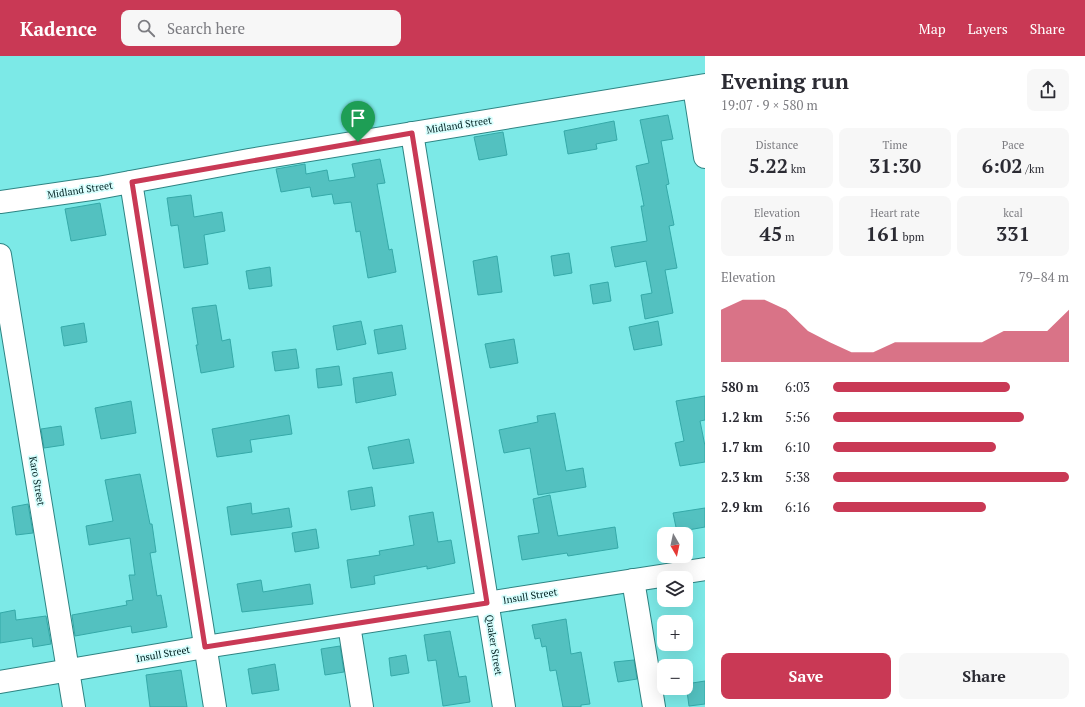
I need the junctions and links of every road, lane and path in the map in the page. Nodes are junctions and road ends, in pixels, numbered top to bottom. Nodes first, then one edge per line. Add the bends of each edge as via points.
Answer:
1 (699, 86) edge
2 (412, 133) junction
3 (705, 158) edge
4 (132, 182) junction
5 (0, 202) edge
6 (0, 255) edge
7 (705, 569) edge
8 (633, 580) junction
9 (487, 603) junction
10 (349, 625) junction
11 (205, 647) junction
12 (68, 670) junction
13 (0, 682) edge
14 (74, 707) edge
15 (216, 707) edge
16 (362, 707) edge
17 (504, 707) edge
18 (654, 707) edge

1 - 2 street, Midland Street
1 - 3 street
2 - 4 street, Midland Street
2 - 9 street, Quaker Street
4 - 5 street, Midland Street
4 - 11 street
6 - 12 street, Karo Street
7 - 8 street, Insull Street
8 - 9 street, Insull Street
8 - 18 street
9 - 10 street, Insull Street
9 - 17 street, Quaker Street
10 - 11 street, Insull Street
10 - 16 street
11 - 12 street, Insull Street
11 - 15 street
12 - 13 street, Insull Street
12 - 14 street, Karo Street

